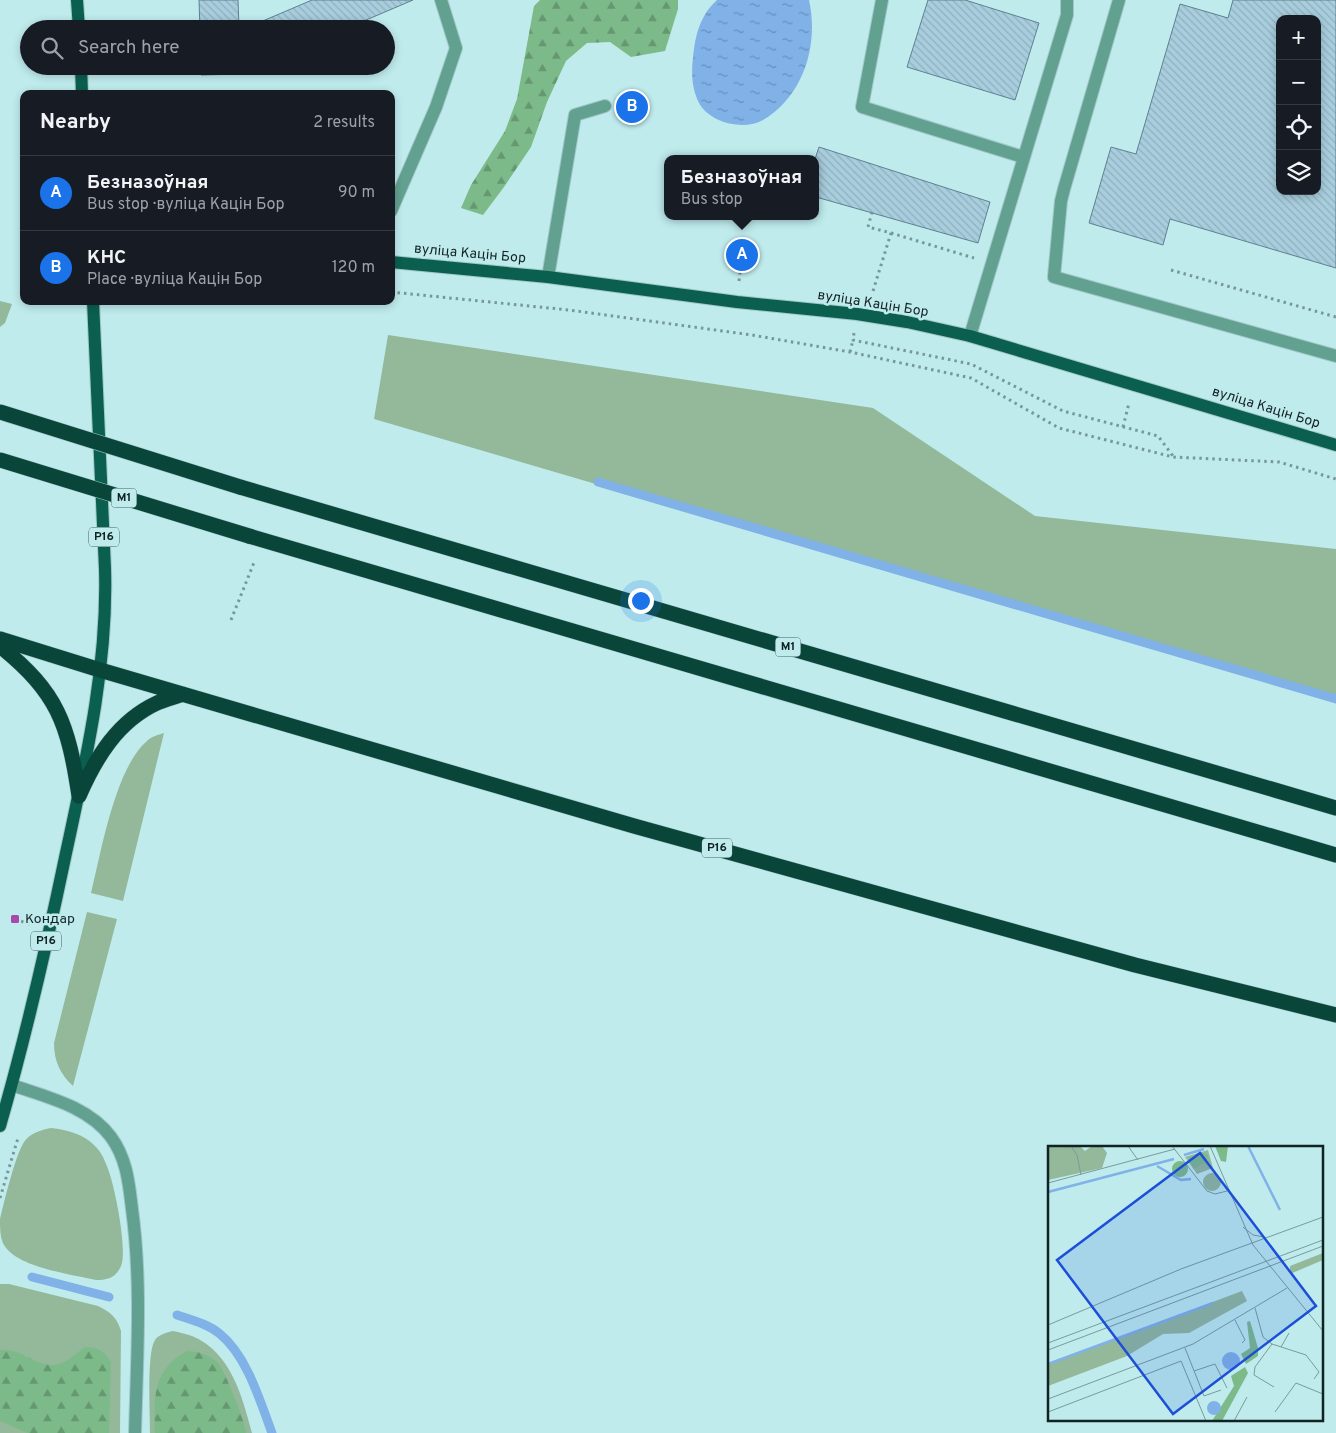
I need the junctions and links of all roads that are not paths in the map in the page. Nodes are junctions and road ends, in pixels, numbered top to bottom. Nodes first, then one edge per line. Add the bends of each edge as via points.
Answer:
1 (77, 0) edge
2 (441, 0) edge
3 (882, 0) edge
4 (1068, 0) edge
5 (1119, 0) edge
6 (78, 20) edge
7 (81, 75) edge
8 (82, 90) edge
9 (605, 106) dead end
10 (1023, 158) junction
11 (395, 202) edge
12 (395, 262) edge
13 (548, 276) junction
14 (93, 305) edge
15 (970, 336) junction
16 (1336, 356) edge
17 (0, 412) edge
18 (1336, 445) edge
19 (0, 460) edge
20 (0, 639) edge
21 (0, 646) edge
22 (100, 670) junction
23 (183, 694) junction
24 (79, 796) junction
25 (1336, 808) edge
26 (1336, 855) edge
27 (1336, 1015) edge
28 (12, 1085) junction
29 (0, 1126) edge
30 (135, 1433) edge

1 - 6 main road
2 - 11 lane via 456,48 436,107
3 - 10 lane via 862,107
4 - 10 lane via 1067,15
5 - 16 lane via 1064,189 1054,278
7 - 8 main road
9 - 13 lane via 575,115
10 - 15 lane
12 - 13 main road, вуліца Кацін Бор
13 - 15 main road, вуліца Кацін Бор via 737,302 857,314
14 - 22 main road, Р16 via 106,607
15 - 18 main road, вуліца Кацін Бор
17 - 25 highway, М1, bridge via 240,487
19 - 26 highway, М1, bridge
20 - 22 highway, Р16
21 - 24 highway, Р16 via 39,682 55,705 74,760
22 - 23 highway, Р16
22 - 24 main road, Р16
23 - 24 highway, Р16 via 158,702 120,729 92,767
23 - 27 highway, Р16 via 644,828 1135,965
24 - 28 main road, Р16
28 - 29 main road, Р16
28 - 30 lane via 76,1109 111,1136 121,1154 128,1174 136,1236

